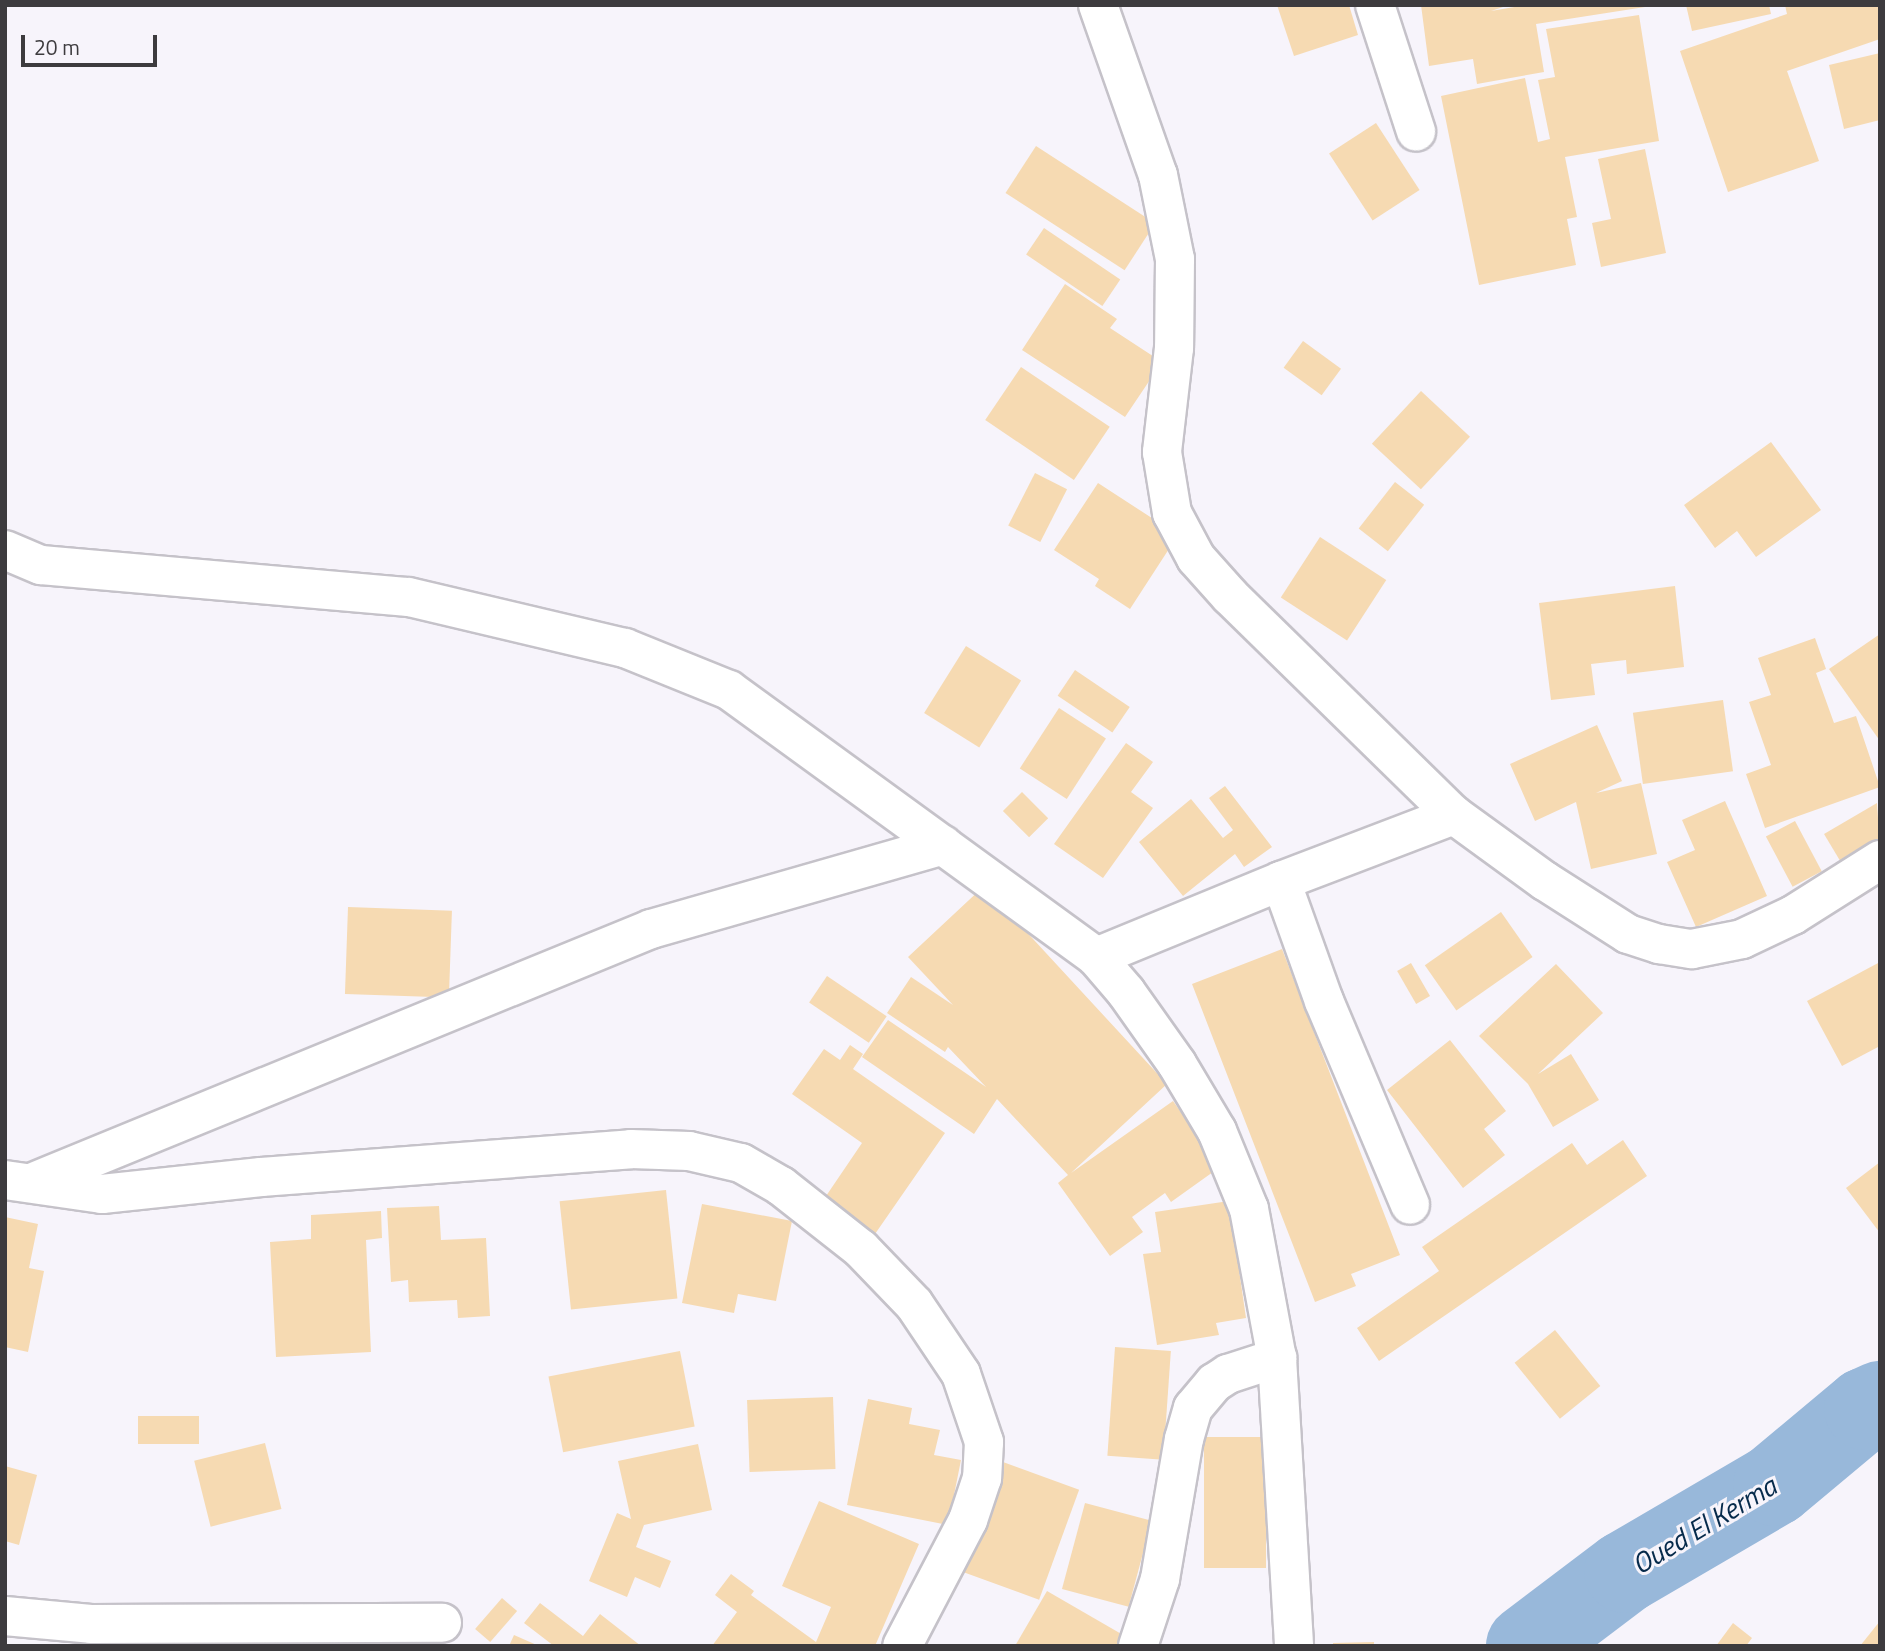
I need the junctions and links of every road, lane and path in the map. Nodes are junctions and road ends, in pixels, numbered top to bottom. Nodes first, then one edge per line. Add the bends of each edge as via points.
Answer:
1 (1098, 5) edge
2 (1375, 5) edge
3 (1416, 131) dead end
4 (5, 550) edge
5 (1454, 815) junction
6 (943, 845) junction
7 (1880, 860) edge
8 (1281, 881) junction
9 (1096, 957) junction
10 (15, 1183) edge
11 (1410, 1205) dead end
12 (1277, 1358) junction
13 (5, 1616) edge
14 (442, 1623) dead end
15 (902, 1646) edge
16 (1139, 1646) edge
17 (1294, 1646) edge

1 - 5 street via 1158,175 1175,259 1174,348 1162,452 1172,513 1196,558 1230,596
2 - 3 street
4 - 6 street via 41,565 409,597 625,648 729,690
5 - 7 street via 1628,934 1692,949 1742,939 1767,928
5 - 8 street
6 - 9 street
6 - 10 street via 651,929
8 - 9 street
8 - 11 street via 1324,1001
9 - 12 street via 1126,992 1217,1131 1249,1209
10 - 15 street via 102,1194 631,1149 689,1151 741,1163 781,1186 862,1249 914,1304 961,1374 981,1430 982,1478 968,1520
12 - 16 street via 1228,1374 1202,1394 1193,1408 1160,1579
12 - 17 street
13 - 14 street via 91,1624

